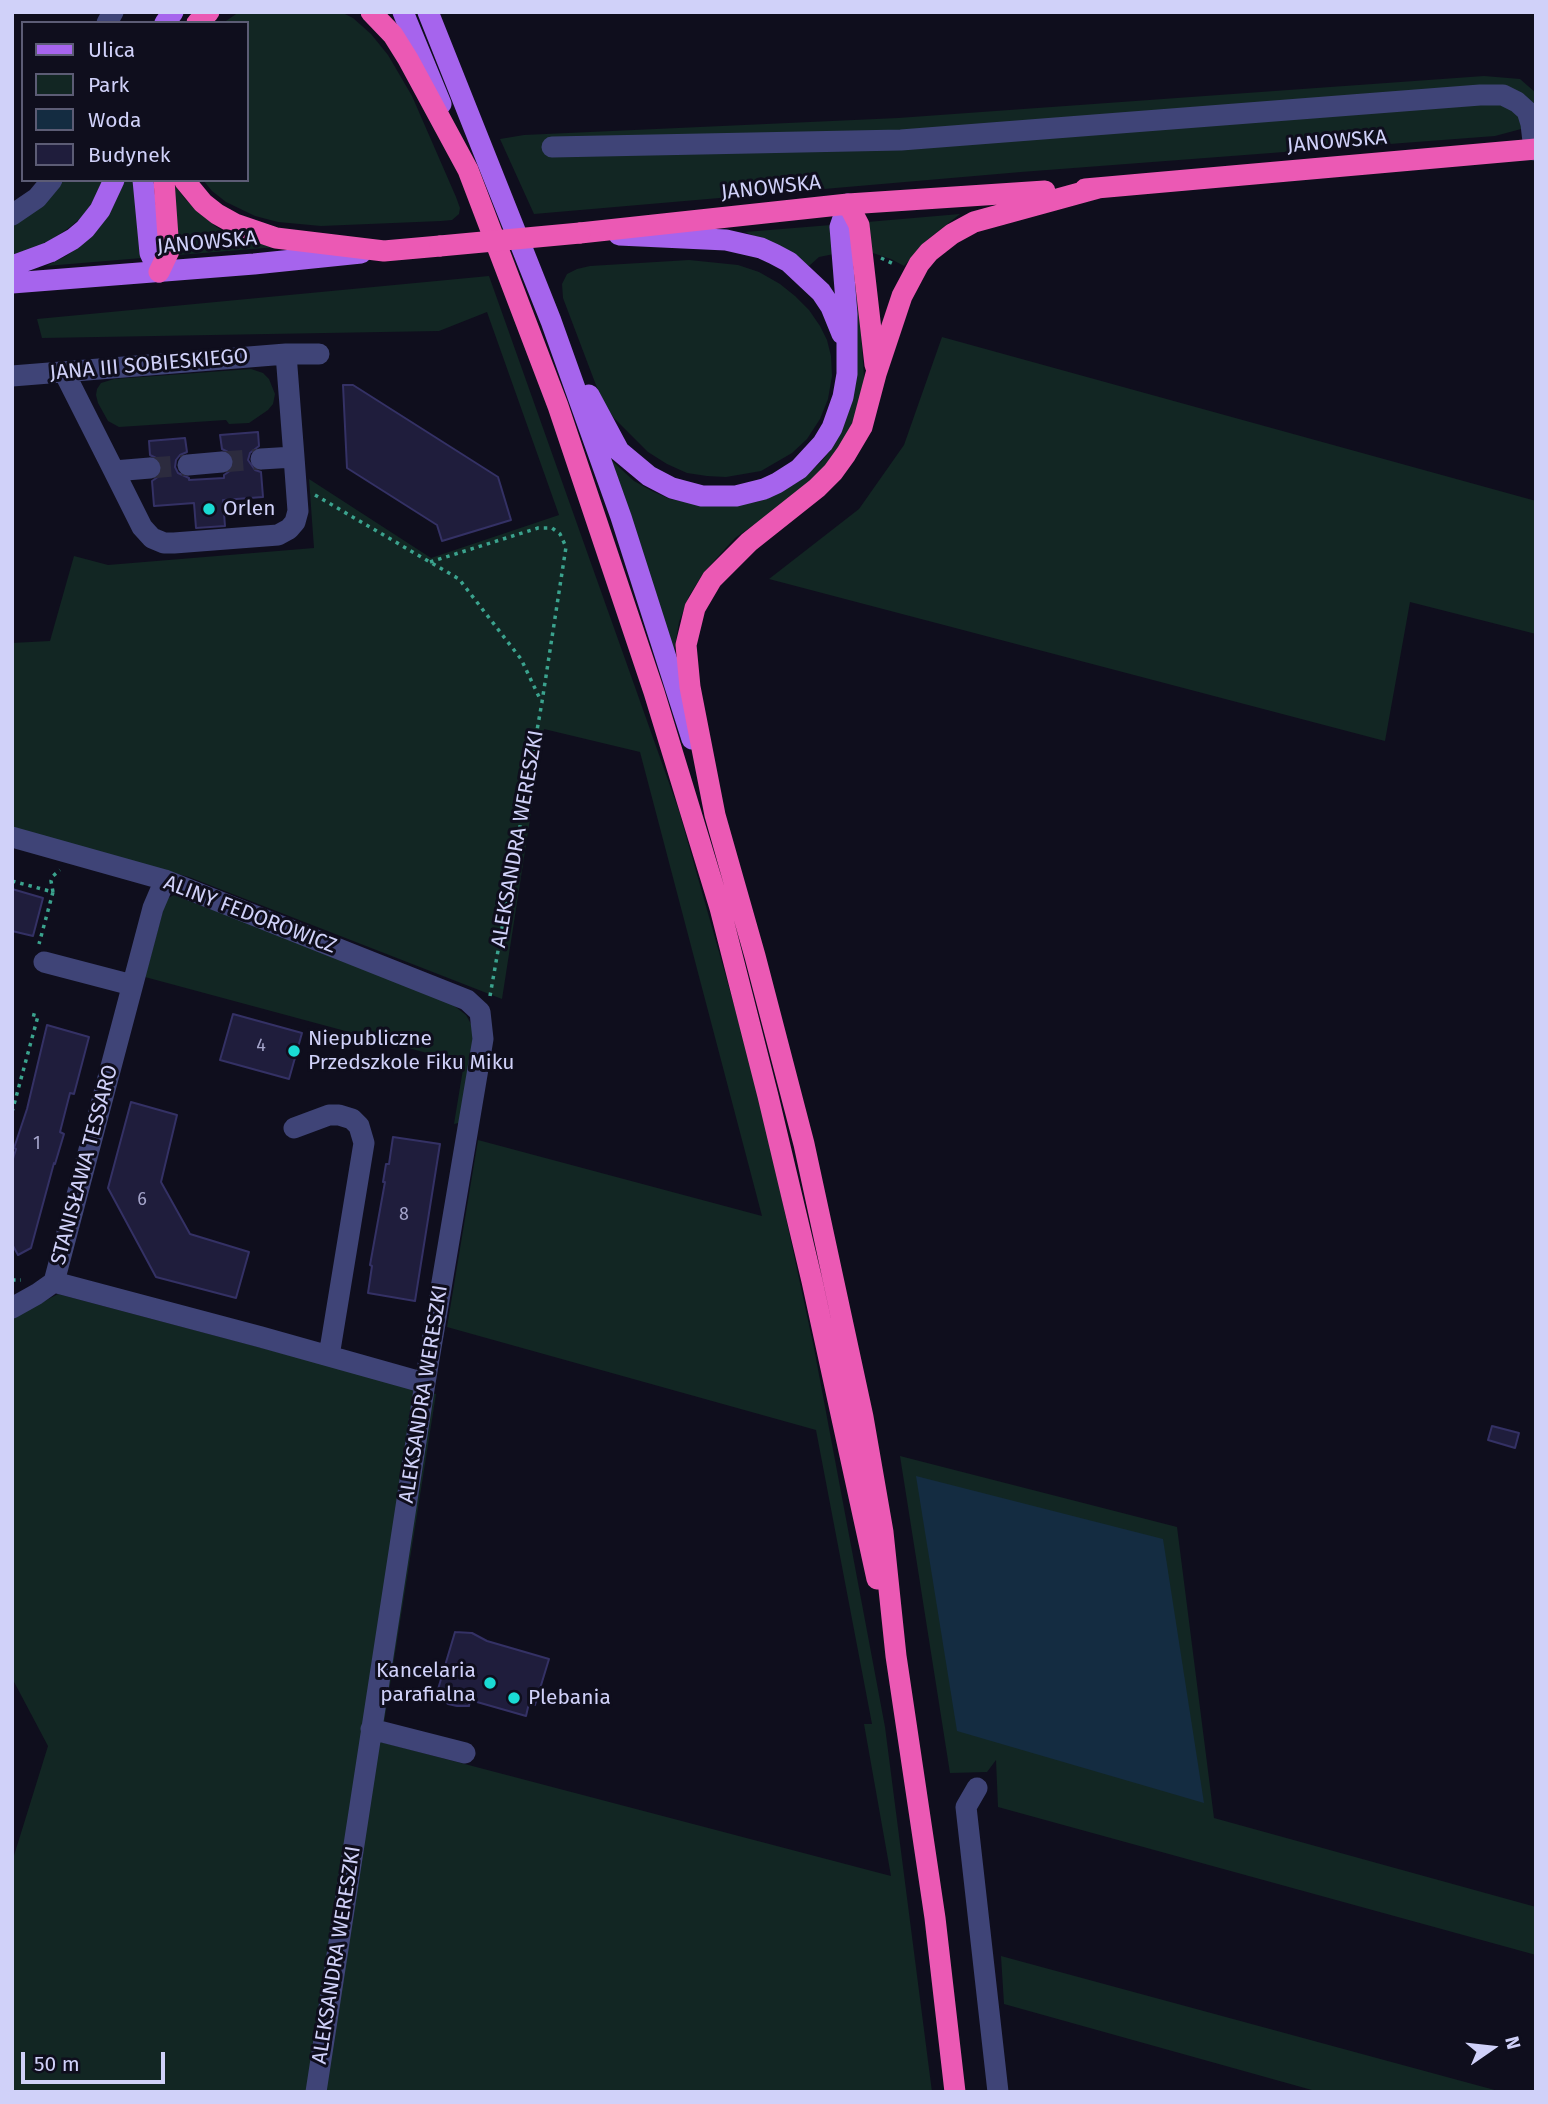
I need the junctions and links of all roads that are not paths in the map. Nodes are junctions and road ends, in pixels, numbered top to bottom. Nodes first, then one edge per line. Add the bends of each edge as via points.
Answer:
1 (371, 12) edge
2 (403, 12) edge
3 (428, 12) edge
4 (552, 147) dead end
5 (1535, 150) edge
6 (468, 170) junction
7 (50, 182) edge
8 (113, 182) edge
9 (143, 182) edge
10 (164, 182) edge
11 (186, 182) edge
12 (1098, 188) junction
13 (848, 205) junction
14 (12, 215) edge
15 (580, 233) junction
16 (384, 251) junction
17 (12, 266) edge
18 (159, 272) junction
19 (12, 283) edge
20 (551, 321) junction
21 (847, 346) junction
22 (286, 355) junction
23 (319, 355) dead end
24 (64, 372) junction
25 (876, 374) junction
26 (12, 376) edge
27 (294, 457) junction
28 (261, 459) tunnel mouth
29 (222, 463) tunnel mouth
30 (188, 465) tunnel mouth
31 (150, 468) tunnel mouth
32 (114, 471) junction
33 (715, 815) junction
34 (12, 837) edge
35 (165, 880) junction
36 (41, 954) road end
37 (132, 985) junction
38 (481, 1012) joint
39 (294, 1128) dead end
40 (54, 1282) junction
41 (12, 1308) edge
42 (329, 1356) junction
43 (425, 1383) junction
44 (896, 1656) junction
45 (370, 1729) junction
46 (465, 1753) dead end
47 (977, 1788) dead end
48 (316, 2092) edge
49 (955, 2092) edge
50 (998, 2092) edge

1 - 6 highway via 408,59
2 - 6 main road
3 - 20 main road
4 - 5 street via 901,140 1480,94 1503,95 1527,111
5 - 12 highway, JANOWSKA
6 - 44 highway via 575,456 704,852 784,1158
7 - 14 street
8 - 17 main road via 85,229 64,245
9 - 18 main road via 150,253
10 - 18 highway via 169,251
11 - 16 highway via 218,214 254,232
12 - 13 highway, JANOWSKA
12 - 25 highway via 974,222 939,243 919,264 902,296
13 - 15 highway, JANOWSKA
13 - 21 main road via 839,227
13 - 25 highway via 859,225
15 - 16 highway, JANOWSKA, bridge
15 - 21 main road via 726,240 761,248 789,262 813,283 831,307
16 - 18 main road, JANOWSKA
18 - 19 main road, JANOWSKA
20 - 21 main road via 619,451 663,485 716,497 764,489 788,477 812,456 837,417 847,374
20 - 33 main road via 632,553
22 - 23 street, JANA III SOBIESKIEGO
22 - 24 street, JANA III SOBIESKIEGO
22 - 27 street
24 - 26 street, JANA III SOBIESKIEGO
24 - 32 street
25 - 33 highway via 862,427 833,472 729,561 695,608 686,665
27 - 28 street
27 - 32 street via 298,511 289,530 278,535 164,543 142,527
29 - 30 street
31 - 32 street
33 - 44 highway via 800,1130 850,1354 883,1532
34 - 35 street, ALINY FEDOROWICZ
35 - 37 street, STANISŁAWA TESSARO
35 - 38 street, ALINY FEDOROWICZ via 467,1000
36 - 37 street
37 - 40 street, STANISŁAWA TESSARO
38 - 43 street, ALEKSANDRA WERESZKI via 483,1039
39 - 42 street via 339,1115 359,1126 365,1143
40 - 41 street
40 - 42 street, STANISŁAWA TESSARO
42 - 43 street, STANISŁAWA TESSARO
43 - 45 street, ALEKSANDRA WERESZKI
44 - 49 highway via 935,1918
45 - 46 street
45 - 48 street, ALEKSANDRA WERESZKI
47 - 50 street via 966,1807

